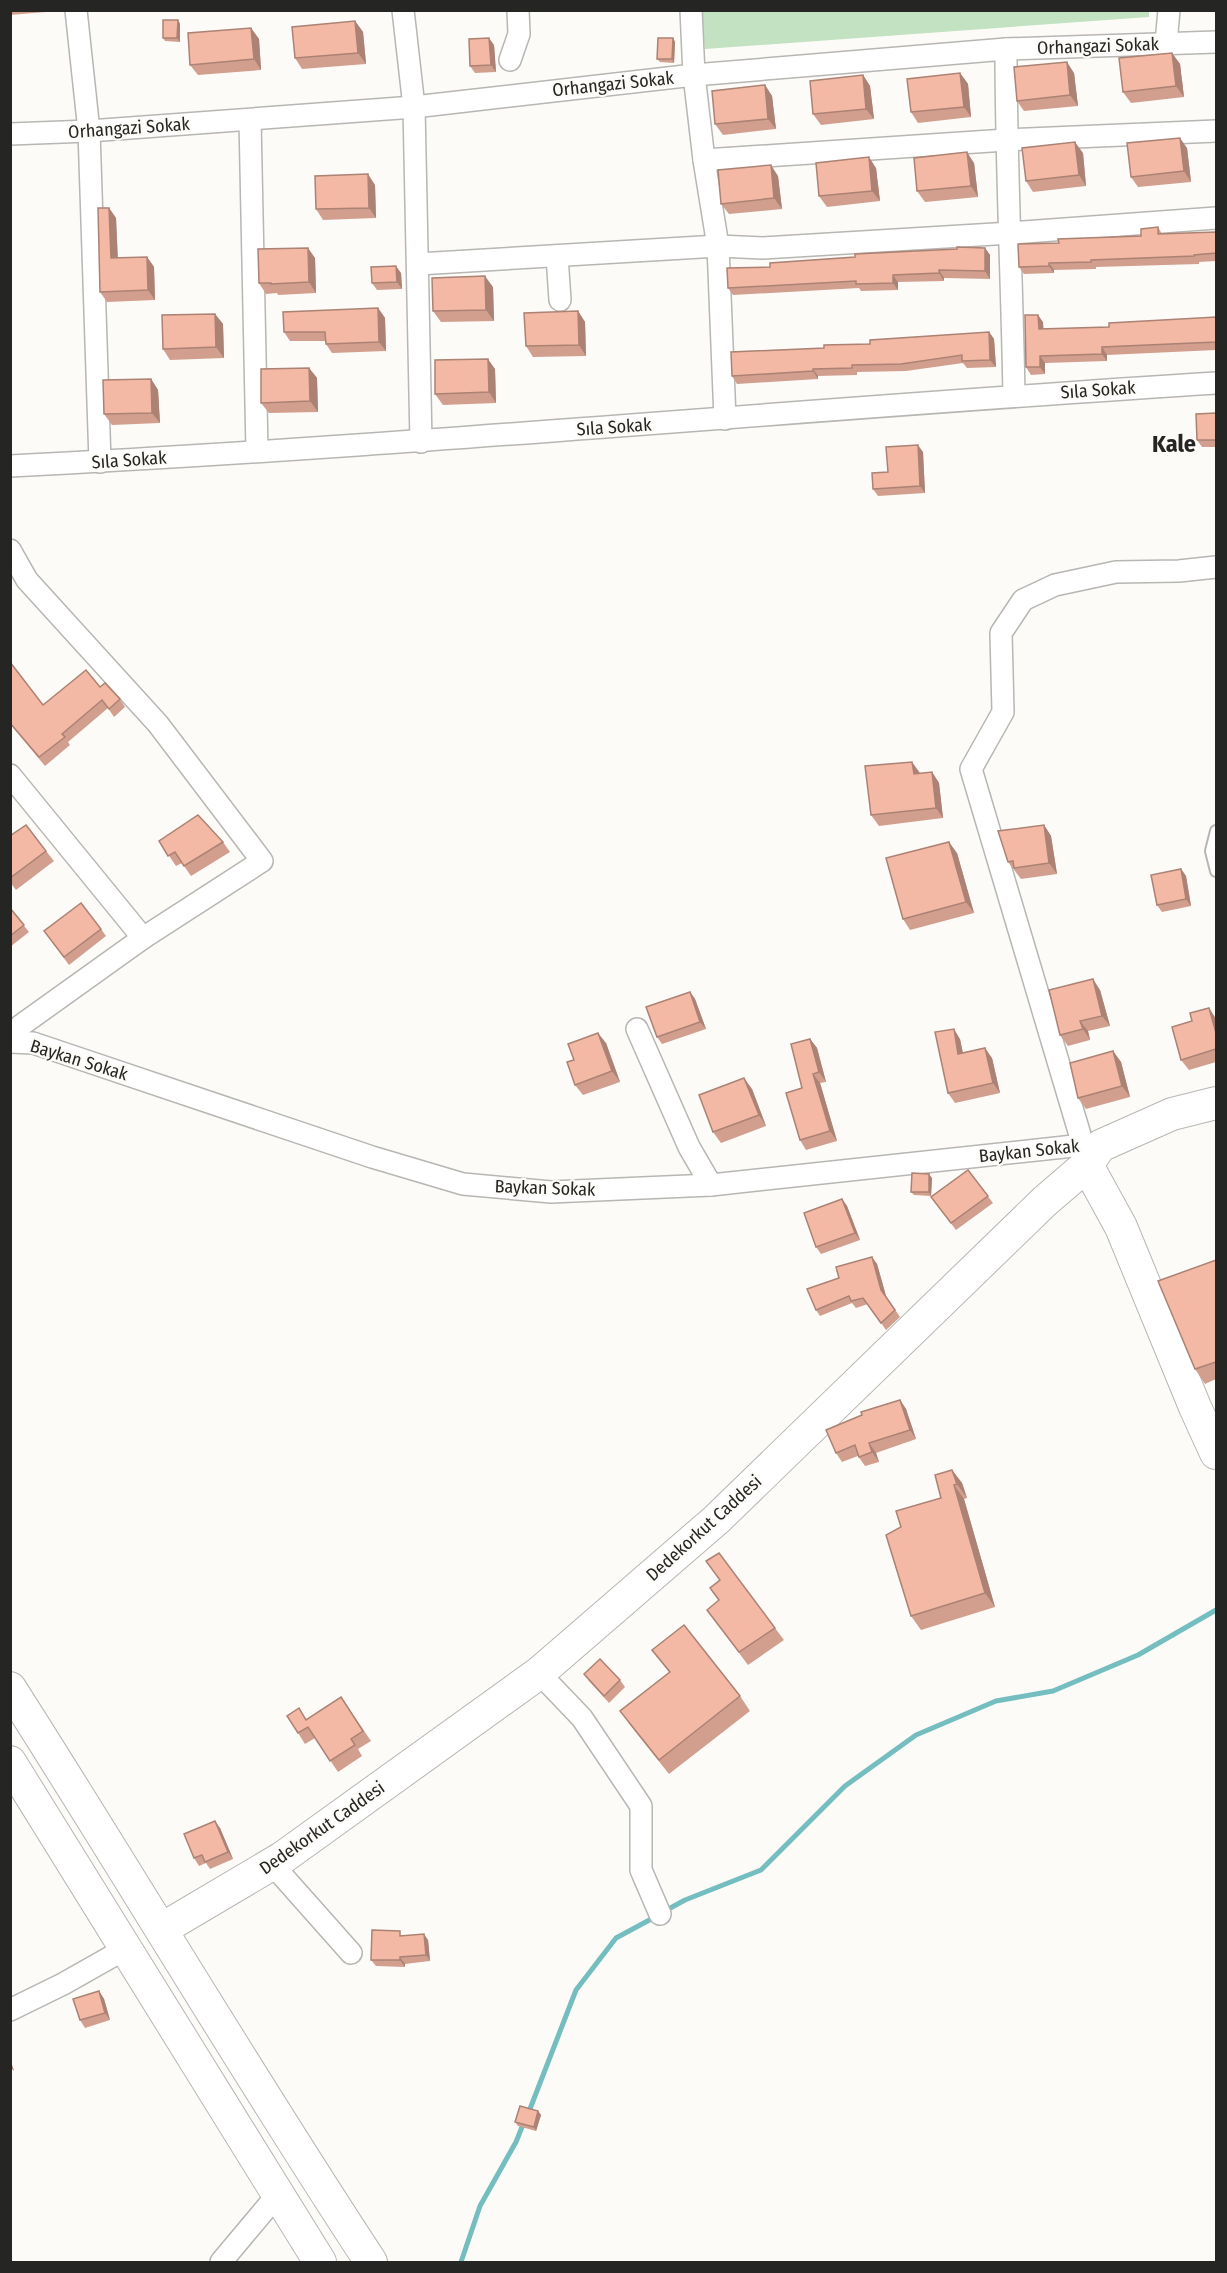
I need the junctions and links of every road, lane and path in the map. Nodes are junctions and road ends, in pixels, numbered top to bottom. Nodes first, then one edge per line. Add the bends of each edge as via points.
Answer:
1 (76, 10) edge
2 (403, 10) edge
3 (518, 10) edge
4 (690, 10) edge
5 (1169, 10) edge
6 (1216, 42) edge
7 (1166, 43) junction
8 (1005, 48) junction
9 (510, 60) dead end
10 (694, 75) junction
11 (414, 107) junction
12 (250, 120) junction
13 (89, 131) junction
14 (1216, 131) edge
15 (10, 134) edge
16 (1006, 140) junction
17 (704, 160) junction
18 (1216, 218) edge
19 (1011, 233) junction
20 (718, 246) junction
21 (557, 256) junction
22 (418, 264) junction
23 (560, 300) dead end
24 (1216, 382) edge
25 (1014, 396) junction
26 (725, 419) junction
27 (421, 442) junction
28 (257, 452) junction
29 (100, 462) junction
30 (10, 466) edge
31 (10, 550) edge
32 (1216, 567) edge
33 (10, 775) edge
34 (1216, 831) edge
35 (1216, 871) edge
36 (143, 938) junction
37 (637, 1029) dead end
38 (13, 1031) edge
39 (1216, 1103) edge
40 (1090, 1152) junction
41 (711, 1185) junction
42 (1216, 1453) edge
43 (539, 1672) junction
44 (10, 1688) edge
45 (10, 1762) edge
46 (272, 1864) junction
47 (660, 1914) dead end
48 (162, 1929) junction
49 (125, 1949) junction
50 (351, 1953) dead end
51 (10, 2010) edge
52 (278, 2194) junction
53 (221, 2262) edge
54 (321, 2262) edge
55 (371, 2262) edge

1 - 13 street
2 - 11 street
3 - 9 street via 519,34
4 - 10 street
5 - 7 street
6 - 7 street, Orhangazi Sokak
7 - 8 street, Orhangazi Sokak
8 - 10 street, Orhangazi Sokak
8 - 16 street
10 - 11 street, Orhangazi Sokak
10 - 17 street
11 - 12 street, Orhangazi Sokak
11 - 22 street
12 - 13 street, Orhangazi Sokak
12 - 28 street
13 - 15 street, Orhangazi Sokak
13 - 29 street
14 - 16 street
16 - 17 street
16 - 19 street
17 - 20 street
18 - 19 street
19 - 20 street via 763,248
19 - 25 street
20 - 21 street
20 - 26 street
21 - 22 street
21 - 23 street
22 - 27 street
24 - 25 street, Sıla Sokak
25 - 26 street, Sıla Sokak
26 - 27 street, Sıla Sokak
27 - 28 street, Sıla Sokak
28 - 29 street, Sıla Sokak
29 - 30 street, Sıla Sokak
31 - 36 street via 27,580 158,724 262,861
32 - 40 street via 1116,572 1055,585 1023,600 1001,633 1003,712 971,769
33 - 36 street
34 - 35 lane via 1211,851
36 - 38 street
37 - 41 street via 689,1147
38 - 41 street, Baykan Sokak via 33,1043 463,1184 550,1192
39 - 40 street, Dedekorkut Caddesi via 1172,1113
40 - 41 street, Baykan Sokak
40 - 42 street
40 - 43 street, Dedekorkut Caddesi via 716,1520
43 - 46 street, Dedekorkut Caddesi
43 - 47 street via 582,1718 641,1806 641,1870
44 - 48 street
45 - 49 street
46 - 48 street, Dedekorkut Caddesi
46 - 50 street
48 - 55 street
49 - 51 street
49 - 52 street
52 - 53 street
52 - 54 street

